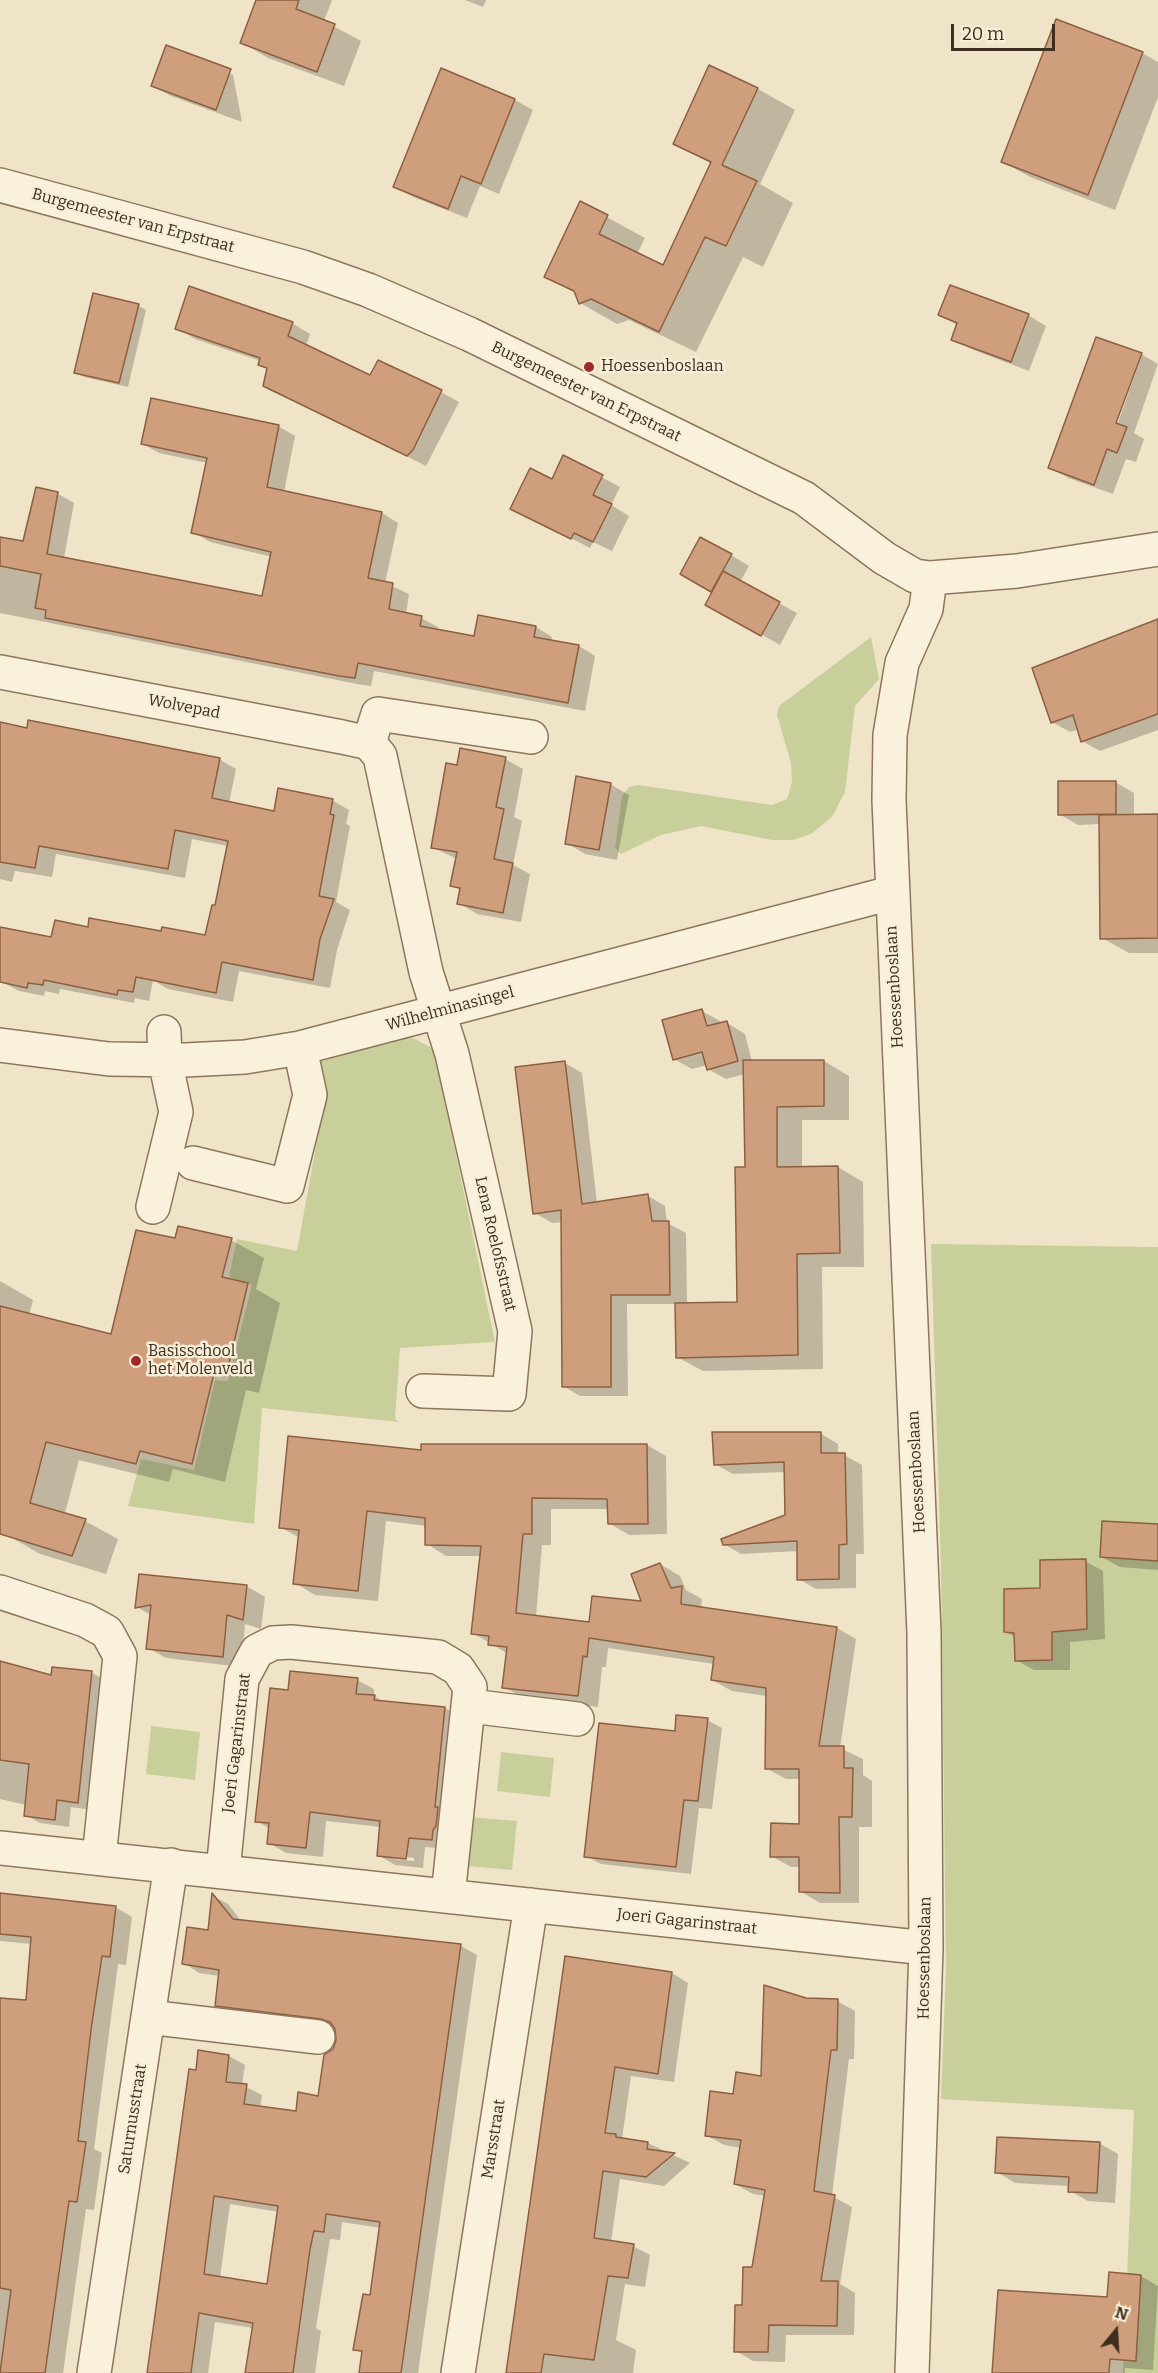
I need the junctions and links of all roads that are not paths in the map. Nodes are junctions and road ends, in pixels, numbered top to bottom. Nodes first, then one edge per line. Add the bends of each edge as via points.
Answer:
1 (0, 185) edge
2 (1158, 549) edge
3 (930, 578) junction
4 (0, 672) edge
5 (531, 737) dead end
6 (369, 743) junction
7 (891, 893) junction
8 (439, 1012) junction
9 (0, 1045) edge
10 (164, 1046) junction
11 (300, 1048) junction
12 (193, 1163) dead end
13 (153, 1207) dead end
14 (423, 1391) dead end
15 (0, 1592) edge
16 (470, 1706) junction
17 (576, 1719) dead end
18 (0, 1848) edge
19 (99, 1858) junction
20 (171, 1865) junction
21 (223, 1871) junction
22 (448, 1896) junction
23 (531, 1905) junction
24 (926, 1948) junction
25 (148, 2017) junction
26 (318, 2037) dead end
27 (94, 2373) edge
28 (458, 2373) edge
29 (912, 2373) edge

1 - 3 street, Burgemeester van Erpstraat via 303,267 368,290 469,334 804,498 884,558 915,576
2 - 3 street, Burgemeester van Erpstraat via 1017,571
3 - 7 street, Hoessenboslaan via 926,609 902,663 890,735
4 - 6 street, Wolvepad
5 - 6 street via 378,714
6 - 8 street via 380,756 426,972
7 - 8 street, Wilhelminasingel
7 - 24 street, Hoessenboslaan via 924,1633
8 - 11 street, Wilhelminasingel
8 - 14 street, Lena Roelofsstraat via 515,1331 509,1394
9 - 10 street, Wilhelminasingel via 109,1059
10 - 11 street, Wilhelminasingel via 245,1058
10 - 13 street via 176,1112
11 - 12 street via 310,1095 287,1186
15 - 19 street via 85,1620 107,1632 120,1656
16 - 17 street
16 - 21 street, Joeri Gagarinstraat via 470,1687 458,1669 438,1657 291,1642 273,1643 256,1651 242,1679
16 - 22 street, Joeri Gagarinstraat
18 - 19 street, Joeri Gagarinstraat
19 - 20 street, Joeri Gagarinstraat
20 - 21 street, Joeri Gagarinstraat
20 - 25 street, Saturnusstraat
21 - 22 street, Joeri Gagarinstraat
22 - 23 street, Joeri Gagarinstraat
23 - 24 street, Joeri Gagarinstraat
23 - 28 street, Marsstraat
24 - 29 street, Hoessenboslaan
25 - 26 street
25 - 27 street, Saturnusstraat

